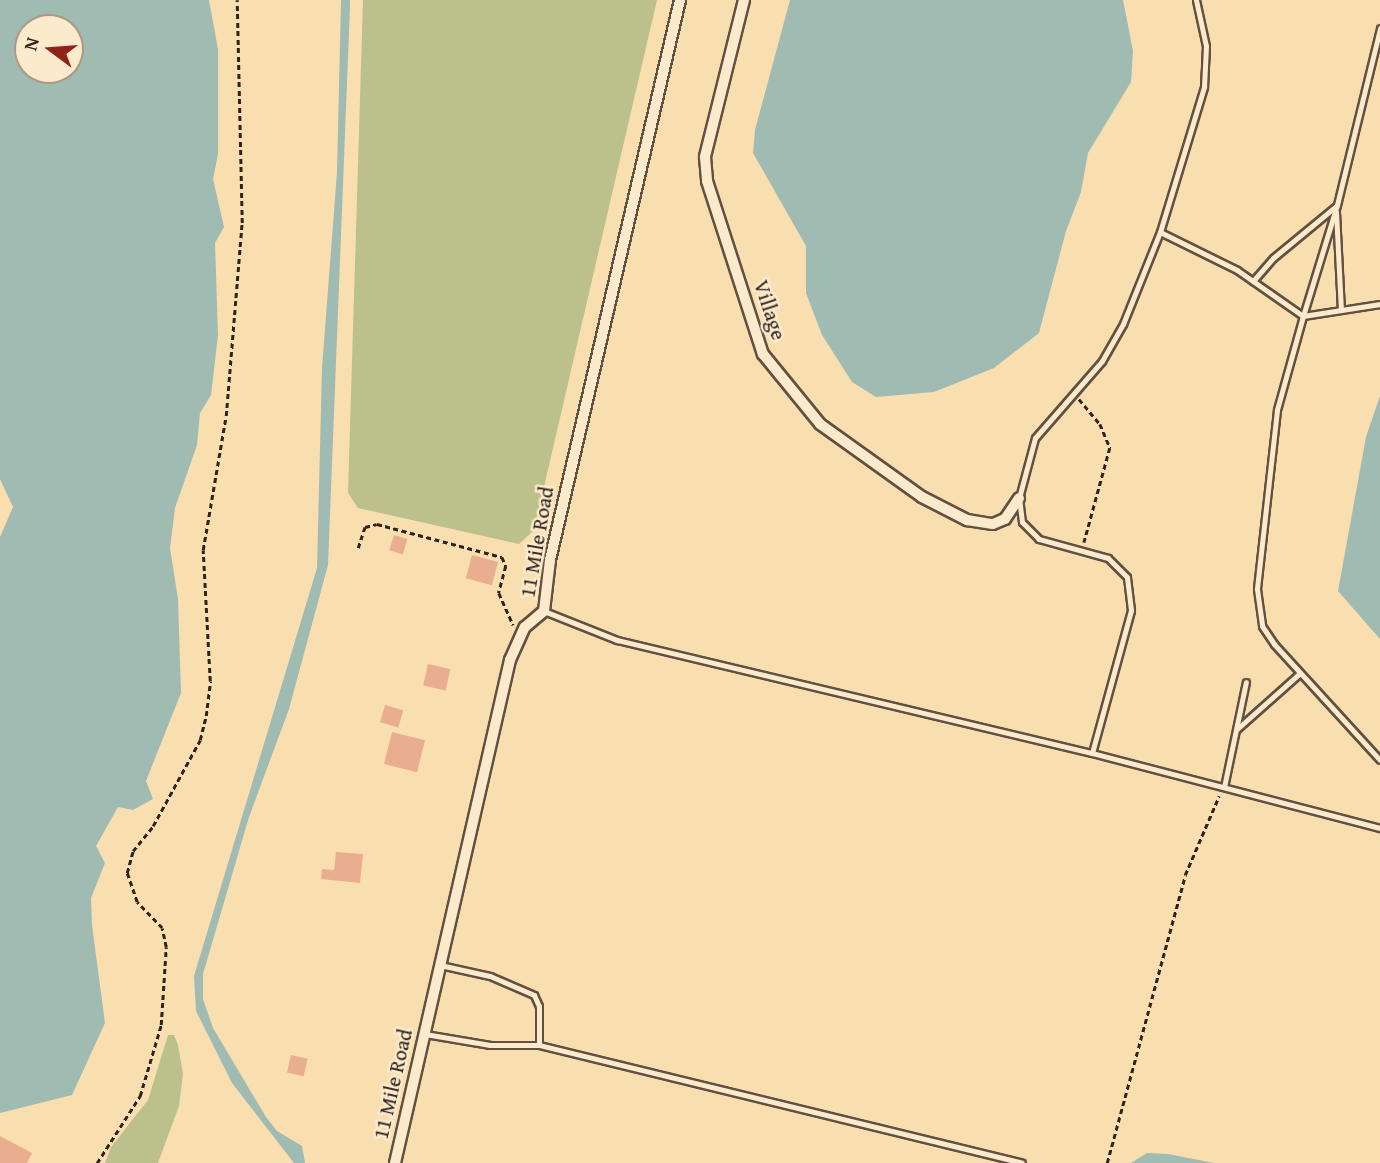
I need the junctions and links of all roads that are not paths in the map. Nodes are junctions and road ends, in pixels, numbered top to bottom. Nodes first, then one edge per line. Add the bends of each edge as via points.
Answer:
1 (680, 0) edge
2 (744, 0) edge
3 (1195, 0) edge
4 (1380, 28) edge
5 (1337, 205) junction
6 (1160, 232) junction
7 (1253, 281) junction
8 (1380, 304) edge
9 (1341, 310) junction
10 (1303, 316) junction
11 (1019, 498) junction
12 (544, 611) junction
13 (1299, 674) junction
14 (1246, 682) dead end
15 (1237, 729) junction
16 (1092, 753) junction
17 (1379, 760) edge
18 (1224, 788) junction
19 (1380, 828) edge
20 (440, 965) junction
21 (425, 1034) junction
22 (539, 1045) junction
23 (395, 1163) edge
24 (1022, 1163) edge

1 - 12 street, 11 Mile Road via 550,560
2 - 11 street, Village via 705,157 707,181 763,354 820,424 922,497 967,520 993,524 1005,519
3 - 6 lane via 1206,46 1204,87
4 - 5 lane
5 - 7 lane via 1273,258
5 - 9 lane
5 - 10 lane
6 - 7 lane
6 - 11 lane via 1123,324 1076,394 1034,438
7 - 10 lane
8 - 9 lane
9 - 10 lane
10 - 13 lane via 1277,410 1257,589 1262,626
11 - 16 lane via 1022,522 1040,539 1121,567 1131,592 1126,636
12 - 16 lane via 604,636
12 - 20 street, 11 Mile Road via 520,637 510,660
13 - 15 lane
13 - 17 lane
14 - 15 lane
15 - 18 lane
16 - 18 lane
18 - 19 lane
20 - 21 street, 11 Mile Road
20 - 22 lane via 490,976 534,995
21 - 22 lane via 490,1045
21 - 23 street, 11 Mile Road
22 - 24 lane

